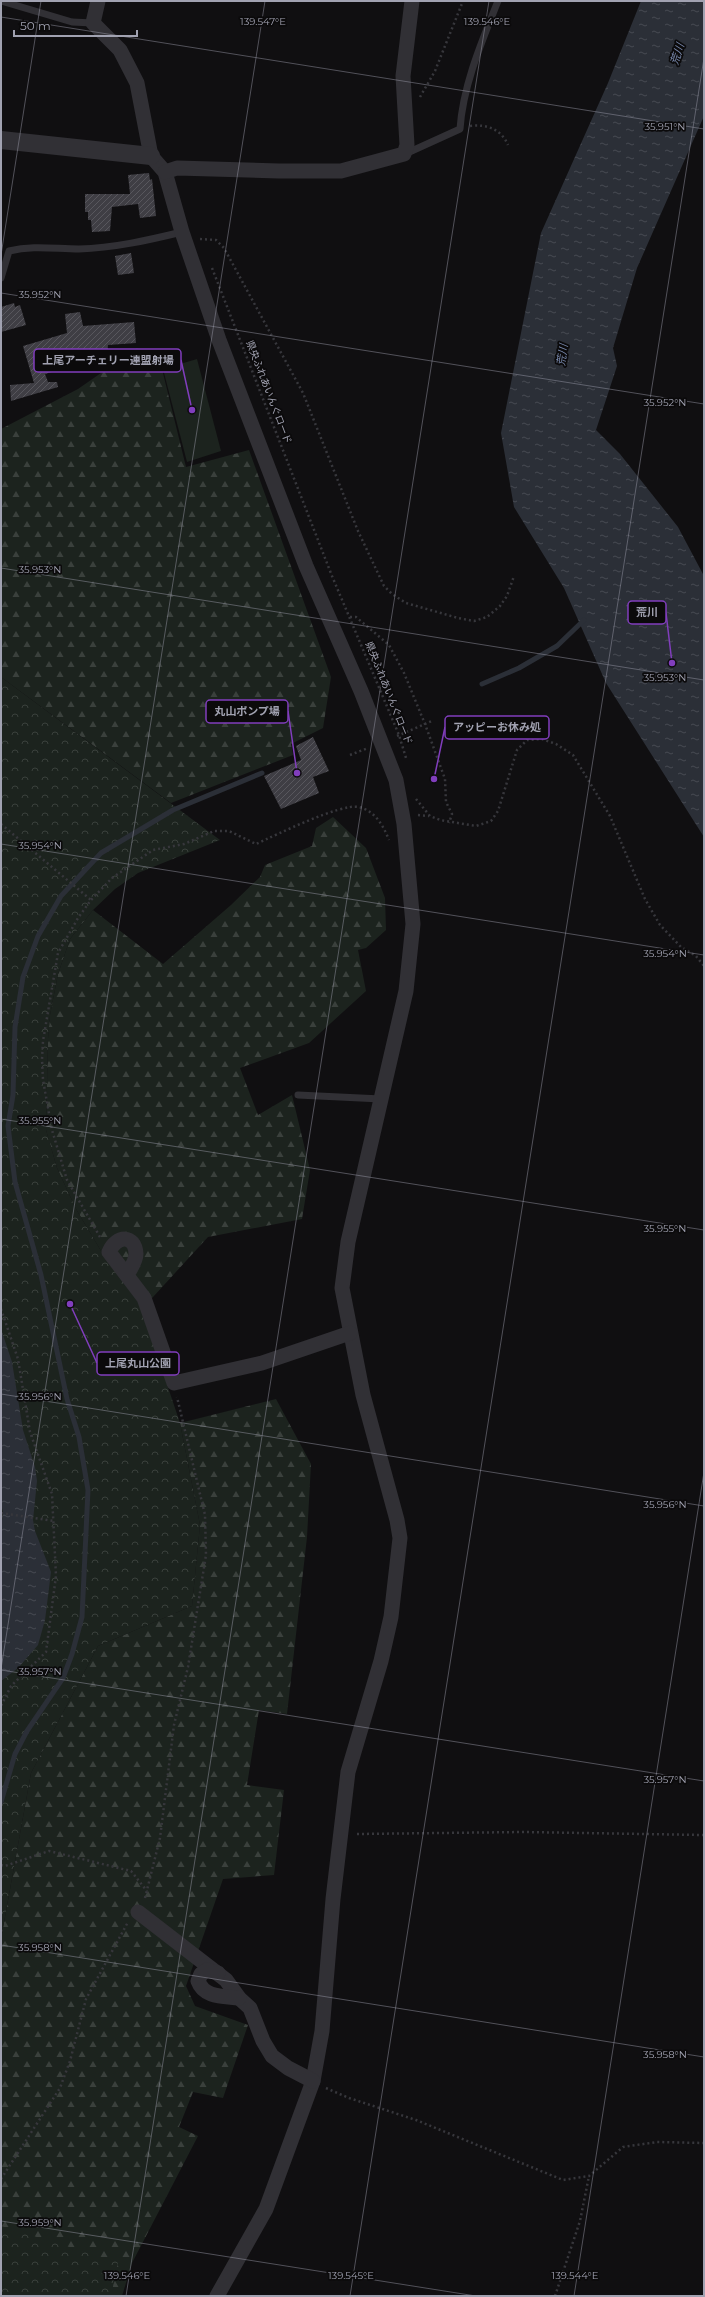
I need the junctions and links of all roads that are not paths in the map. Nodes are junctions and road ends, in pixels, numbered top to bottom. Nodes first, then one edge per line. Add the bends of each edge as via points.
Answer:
1 (1, 1) edge
2 (98, 1) edge
3 (412, 1) edge
4 (498, 1) edge
5 (93, 23) junction
6 (1, 140) edge
7 (404, 154) junction
8 (151, 156) junction
9 (165, 172) junction
10 (184, 236) junction
11 (1, 278) edge
12 (298, 1095) dead end
13 (381, 1099) junction
14 (127, 1274) junction
15 (350, 1333) junction
16 (138, 1912) road end
17 (218, 1973) junction
18 (239, 1998) junction
19 (313, 2082) junction
20 (217, 2296) edge

1 - 5 lane via 72,22
2 - 5 street
3 - 7 street via 403,76 407,145
4 - 7 lane via 474,66 460,129
5 - 8 street via 120,50 137,83
6 - 8 street
7 - 9 street via 341,170 177,168
8 - 9 street
9 - 10 street
10 - 11 lane via 80,249 26,247 9,251
10 - 13 street via 219,340 274,486 396,780 404,824 414,924 406,991
12 - 13 lane
13 - 15 street via 348,1242 344,1272 342,1288
14 - 14 street via 136,1254 133,1244 119,1239 113,1243 109,1252
14 - 15 street via 144,1298 174,1383 262,1363
15 - 19 street via 363,1395 400,1538 391,1617 381,1661 348,1772 327,1958 322,2031
16 - 17 street
17 - 18 street
17 - 18 street via 207,1970 201,1974 198,1981 200,1987 210,1995
18 - 19 street via 250,2008 272,2056
19 - 20 street via 266,2209

